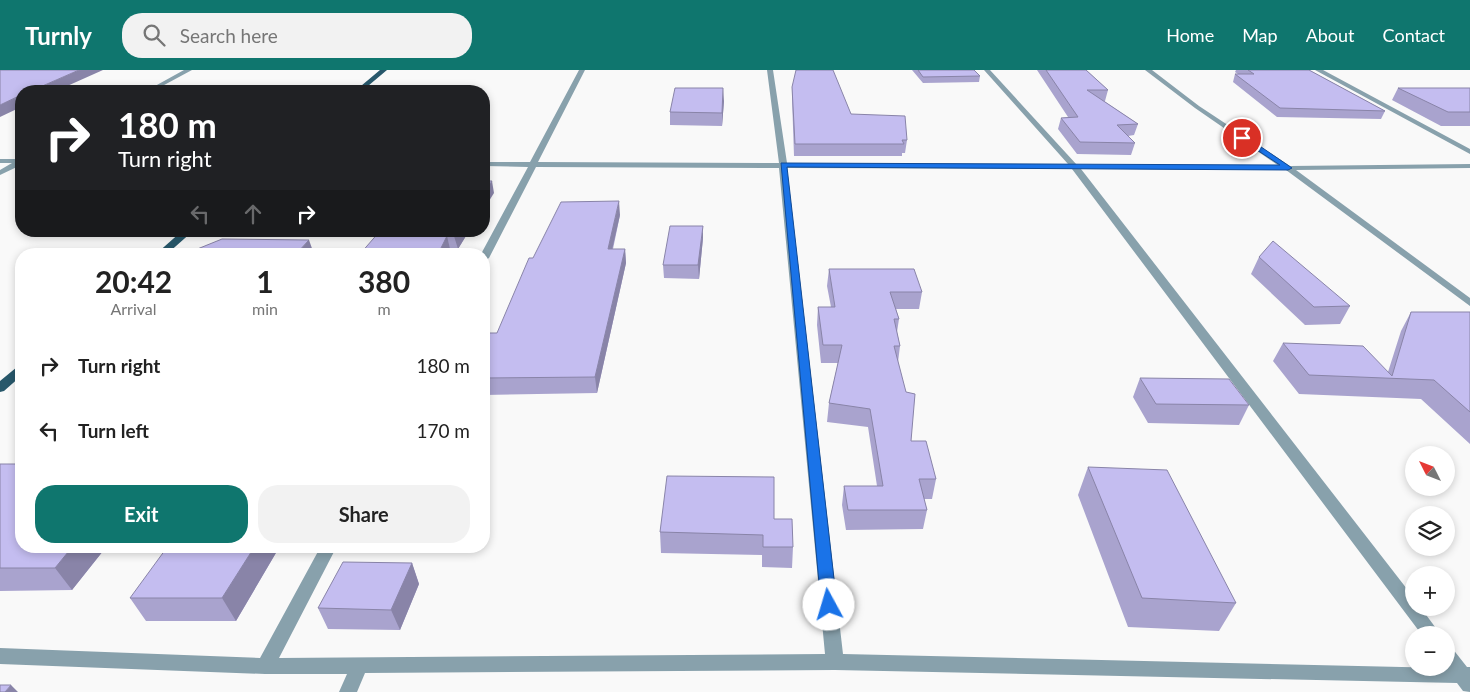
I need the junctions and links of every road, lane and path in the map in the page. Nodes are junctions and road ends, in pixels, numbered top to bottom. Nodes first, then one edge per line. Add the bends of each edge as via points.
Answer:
1 (189, 70) edge
2 (384, 70) edge
3 (582, 70) edge
4 (770, 70) edge
5 (987, 70) edge
6 (1148, 70) edge
7 (1318, 70) edge
8 (160, 85) edge
9 (365, 85) edge
10 (1470, 152) edge
11 (0, 161) edge
12 (15, 161) edge
13 (15, 164) edge
14 (490, 164) edge
15 (534, 164) junction
16 (784, 164) junction
17 (1074, 166) junction
18 (1470, 166) edge
19 (1288, 168) junction
20 (0, 173) edge
21 (181, 237) edge
22 (168, 248) edge
23 (489, 248) edge
24 (1470, 303) edge
25 (15, 375) edge
26 (0, 388) edge
27 (325, 553) edge
28 (1425, 626) edge
29 (0, 656) edge
30 (835, 662) junction
31 (1455, 664) edge
32 (265, 666) junction
33 (359, 666) junction
34 (1467, 678) edge
35 (348, 692) edge

1 - 8 street
2 - 9 main road
3 - 15 street
4 - 16 street
5 - 17 street
6 - 19 street
7 - 10 street
11 - 12 street
13 - 20 street
14 - 15 street
15 - 16 street
15 - 23 street
16 - 17 street
16 - 30 street
17 - 19 street
17 - 28 street
18 - 19 street
19 - 24 street
21 - 22 main road
25 - 26 main road
27 - 32 street
29 - 32 street
30 - 33 street
30 - 34 street
31 - 34 street
32 - 33 street
33 - 35 street

